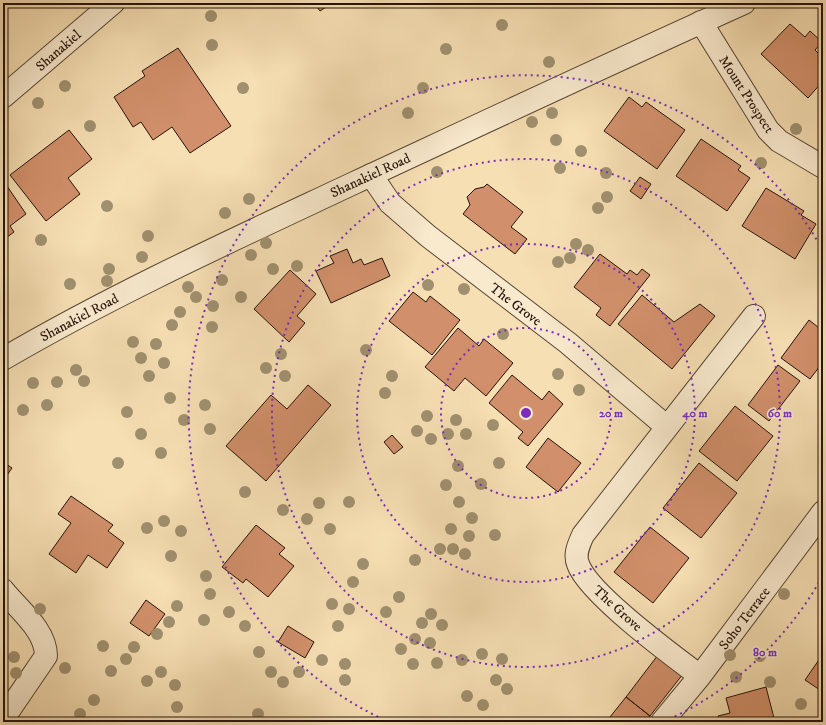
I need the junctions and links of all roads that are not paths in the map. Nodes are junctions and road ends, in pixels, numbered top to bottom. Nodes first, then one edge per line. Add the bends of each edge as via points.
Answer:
1 (113, 3) edge
2 (744, 3) edge
3 (701, 22) junction
4 (3, 97) edge
5 (823, 167) edge
6 (371, 175) junction
7 (754, 316) dead end
8 (3, 359) edge
9 (667, 427) junction
10 (823, 512) edge
11 (3, 590) edge
12 (700, 676) junction
13 (3, 719) edge
14 (662, 722) edge

1 - 4 street, Shanakiel
2 - 3 street, Shanakiel Road
3 - 5 street, Mount Prospect via 768,130 779,141
3 - 6 street, Shanakiel Road
6 - 8 street, Shanakiel Road via 176,266 47,333
6 - 9 street, The Grove via 390,203 428,236 568,343
7 - 9 street, The Grove
9 - 12 street, The Grove via 583,535 577,549 578,564 600,594 660,646
10 - 12 street, Soho Terrace
11 - 13 street via 41,635 46,647 46,656
12 - 14 street, Soho Terrace

